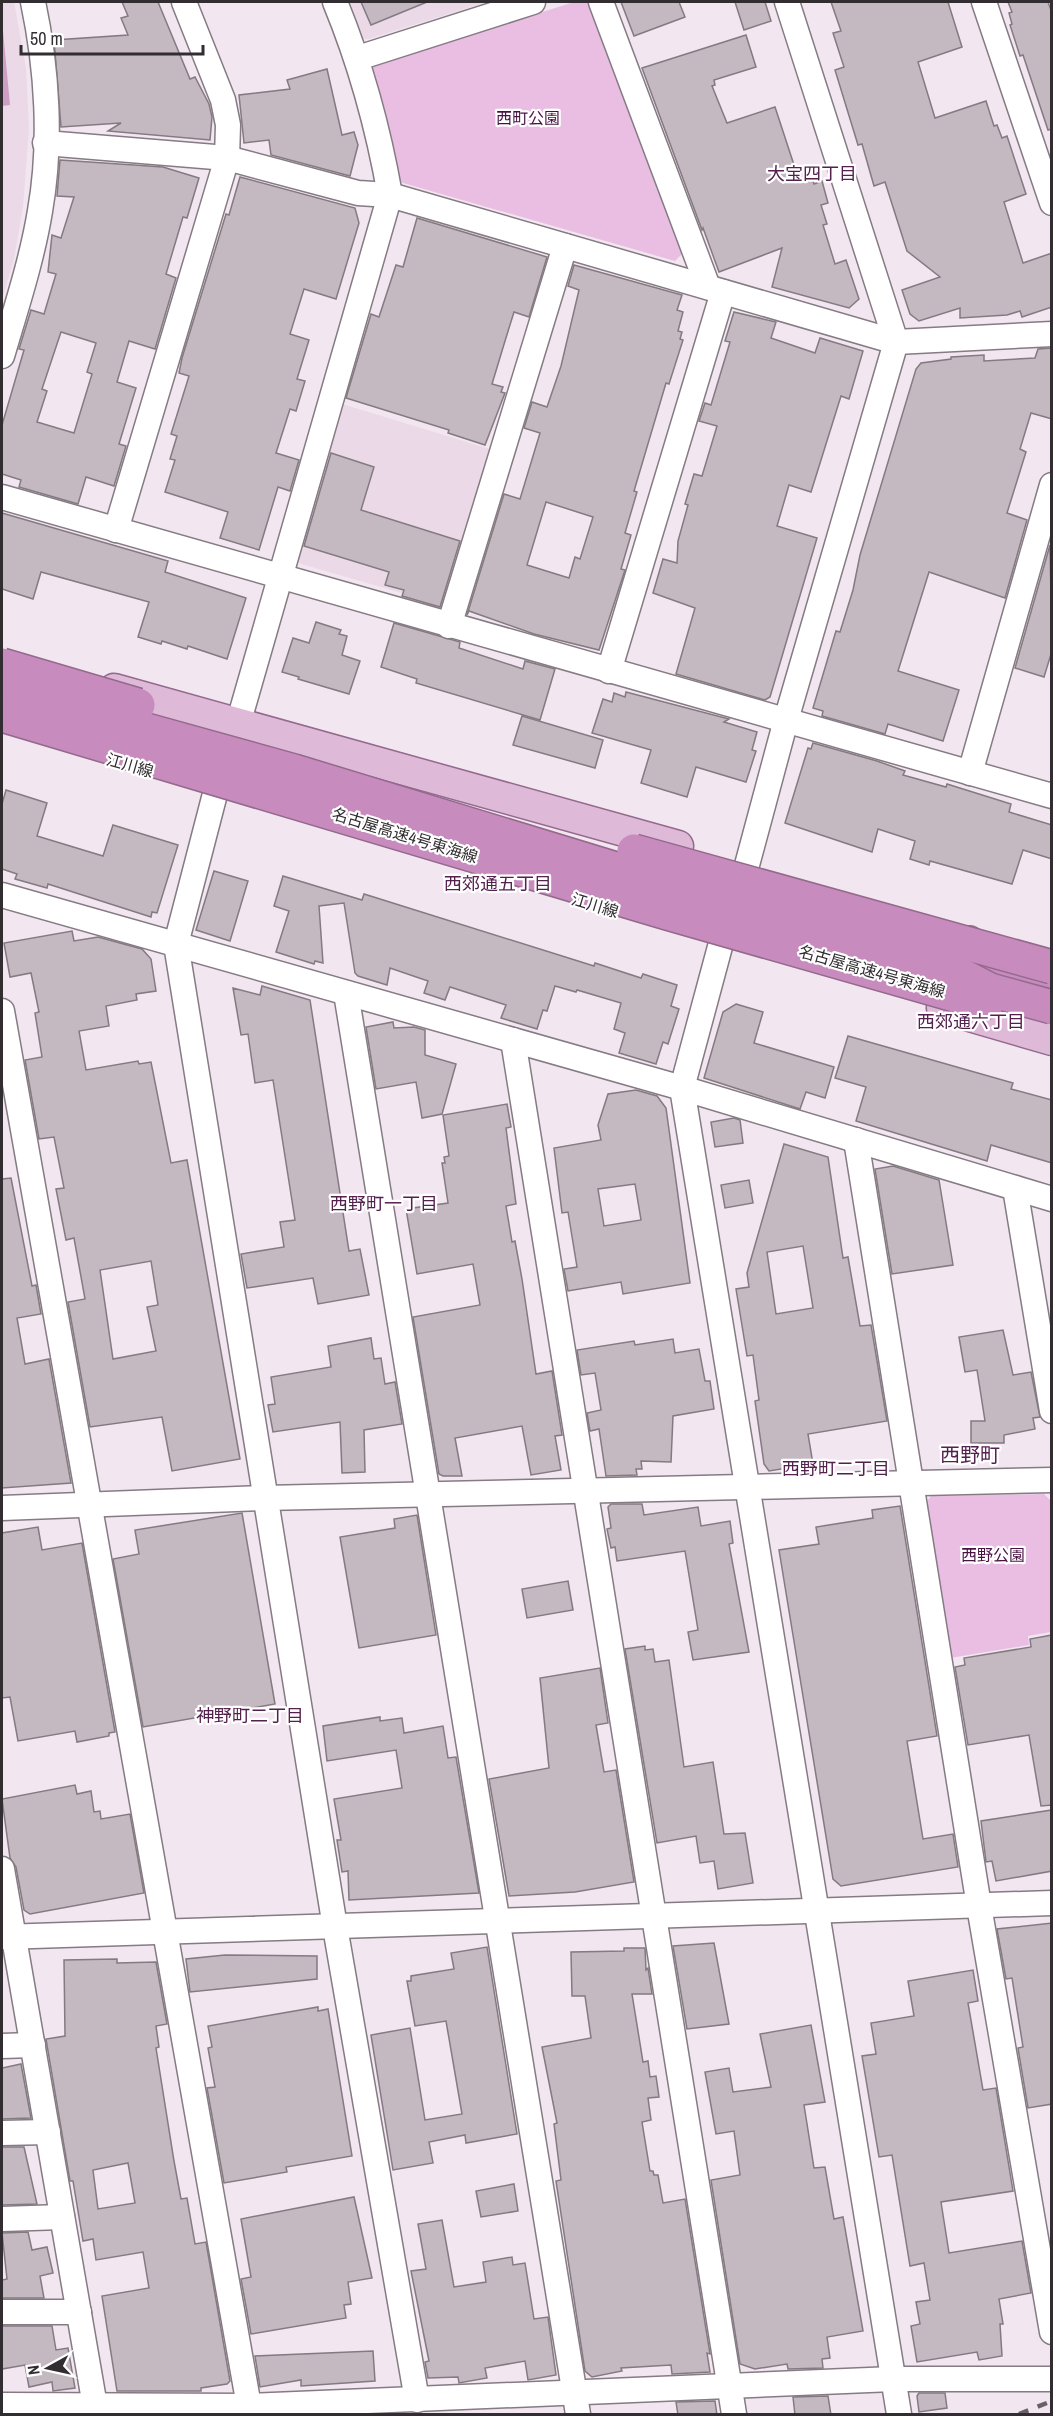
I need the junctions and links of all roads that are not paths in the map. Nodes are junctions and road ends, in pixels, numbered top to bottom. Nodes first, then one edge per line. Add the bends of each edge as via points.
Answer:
1 (33, 2) edge
2 (184, 2) edge
3 (335, 2) edge
4 (533, 2) edge
5 (601, 2) edge
6 (787, 2) edge
7 (984, 2) edge
8 (358, 58) junction
9 (45, 143) junction
10 (227, 158) junction
11 (390, 195) junction
12 (1052, 203) edge
13 (566, 246) junction
14 (715, 289) junction
15 (1052, 334) edge
16 (896, 342) junction
17 (2, 356) edge
18 (1052, 485) edge
19 (2, 496) edge
20 (116, 530) junction
21 (279, 578) junction
22 (449, 626) junction
23 (2, 658) edge
24 (2, 665) edge
25 (609, 671) junction
26 (2, 690) edge
27 (2, 715) edge
28 (786, 720) junction
29 (238, 724) junction
30 (2, 727) edge
31 (970, 773) junction
32 (216, 790) junction
33 (1052, 796) edge
34 (747, 865) junction
35 (2, 895) edge
36 (721, 943) junction
37 (969, 943) junction
38 (176, 944) junction
39 (1052, 952) edge
40 (1052, 967) edge
41 (1052, 989) edge
42 (346, 993) junction
43 (1052, 1007) edge
44 (2, 1011) edge
45 (1052, 1023) edge
46 (513, 1040) junction
47 (1052, 1040) edge
48 (682, 1088) junction
49 (856, 1140) junction
50 (1015, 1188) junction
51 (1052, 1199) edge
52 (1052, 1411) edge
53 (1052, 1480) edge
54 (911, 1484) junction
55 (747, 1488) junction
56 (585, 1491) junction
57 (428, 1495) junction
58 (264, 1498) junction
59 (90, 1505) junction
60 (2, 1508) edge
61 (2, 1869) edge
62 (1052, 1903) edge
63 (979, 1905) junction
64 (815, 1911) junction
65 (653, 1917) junction
66 (497, 1922) junction
67 (334, 1927) junction
68 (166, 1932) junction
69 (8, 1937) edge
70 (33, 2045) junction
71 (2, 2046) edge
72 (48, 2132) junction
73 (2, 2133) edge
74 (62, 2217) junction
75 (2, 2219) edge
76 (2, 2312) edge
77 (79, 2312) junction
78 (1052, 2332) edge
79 (893, 2379) junction
80 (1052, 2379) edge
81 (729, 2387) junction
82 (576, 2404) edge
83 (2, 2405) edge
84 (422, 2405) edge
85 (95, 2406) junction
86 (258, 2409) edge
87 (48, 2410) edge
88 (155, 2410) edge
89 (734, 2415) edge
90 (899, 2415) edge

1 - 9 street via 43,64
2 - 10 street via 223,100 228,126
3 - 8 street
4 - 8 street
5 - 14 street
6 - 16 street
7 - 12 street
8 - 11 street
9 - 10 street
9 - 17 street via 41,208
10 - 11 street via 358,193
10 - 20 street
11 - 13 street
11 - 21 street
13 - 14 street
13 - 22 street
14 - 16 street
14 - 25 street
15 - 16 street
16 - 28 street
18 - 31 street
19 - 20 street
20 - 21 street
21 - 22 street
21 - 29 street
22 - 25 street
23 - 29 main road
24 - 37 highway, bridge via 675,863
25 - 28 street
26 - 43 highway, bridge via 294,771 770,916 920,954 990,990
27 - 45 highway, 名古屋高速4号東海線, bridge
28 - 31 street
28 - 34 street
29 - 32 street
29 - 34 main road
30 - 32 main road, 江川線
31 - 33 street
32 - 36 main road, 江川線
32 - 38 street
34 - 36 street
34 - 39 main road
35 - 38 street
36 - 47 main road, 江川線
36 - 48 street
37 - 40 highway, bridge
37 - 41 highway via 993,971
38 - 42 street
38 - 58 street
42 - 46 street
42 - 57 street
44 - 59 street
46 - 48 street
46 - 56 street
48 - 49 street
48 - 55 street
49 - 50 street
49 - 54 street
50 - 51 street
50 - 52 street
53 - 54 street
54 - 55 street
54 - 63 street
55 - 56 street
55 - 64 street
56 - 57 street
56 - 65 street
57 - 58 street
57 - 66 street
58 - 59 street
58 - 67 street
59 - 60 street
59 - 68 street
61 - 69 street
62 - 63 street
63 - 64 street
63 - 78 street
64 - 65 street
64 - 79 street
65 - 66 street
65 - 81 street
66 - 67 street
66 - 82 street
67 - 68 street
67 - 84 street
68 - 69 street
68 - 86 street
69 - 70 street
70 - 71 street
70 - 72 street
72 - 73 street
72 - 74 street
74 - 75 street
74 - 77 street
76 - 77 street
77 - 85 street
79 - 80 street
79 - 81 street
79 - 90 street
81 - 82 street
81 - 89 street
82 - 84 street
83 - 87 street
84 - 86 street
85 - 87 street
85 - 88 street
86 - 88 street

